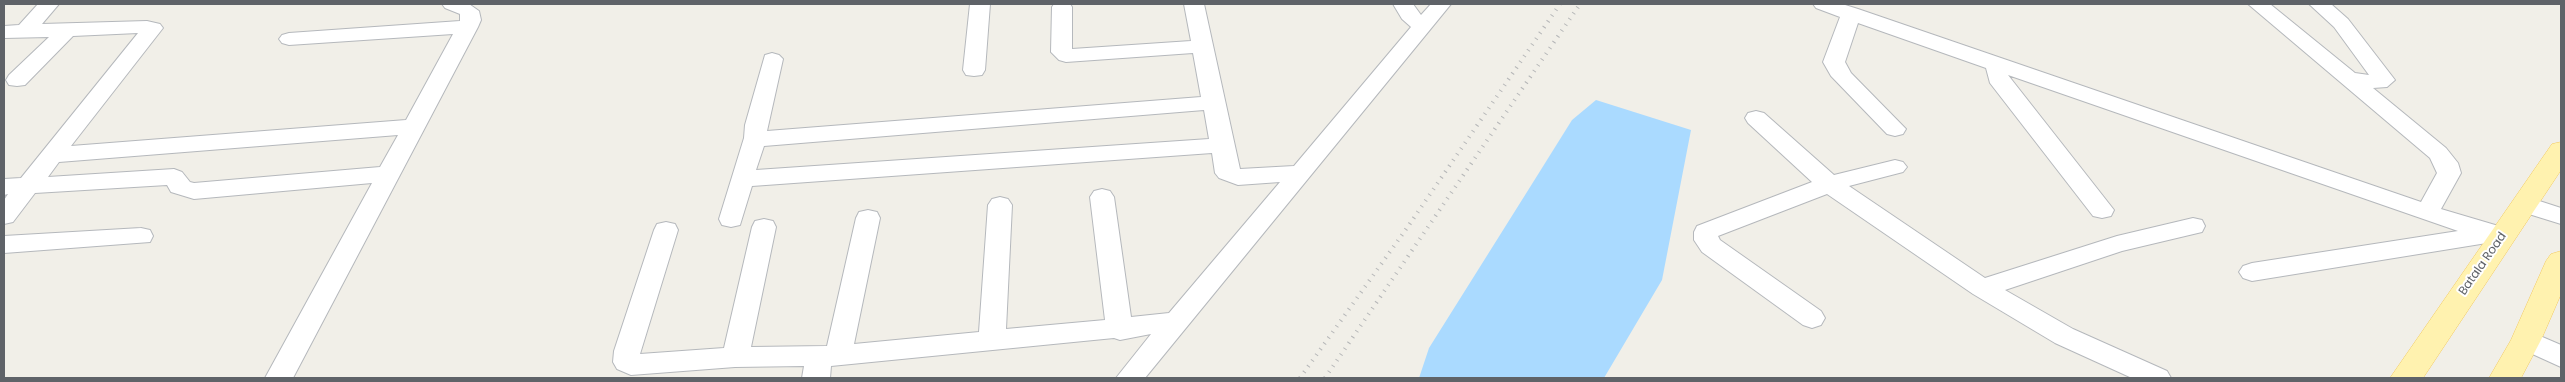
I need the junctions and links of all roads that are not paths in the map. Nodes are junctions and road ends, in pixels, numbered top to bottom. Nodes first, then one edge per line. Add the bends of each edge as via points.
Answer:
1 (49, 4) edge
2 (452, 4) edge
3 (980, 4) edge
4 (1194, 4) edge
5 (1403, 4) edge
6 (1441, 4) edge
7 (1824, 4) edge
8 (2258, 4) edge
9 (2319, 4) edge
10 (1062, 7) dead end
11 (1851, 13) junction
12 (1422, 26) junction
13 (468, 27) junction
14 (68, 29) junction
15 (25, 31) junction
16 (4, 32) edge
17 (289, 39) dead end
18 (1202, 46) junction
19 (772, 59) dead end
20 (1996, 63) junction
21 (974, 70) dead end
22 (2347, 79) junction
23 (17, 80) dead end
24 (1212, 104) junction
25 (1756, 118) dead end
26 (412, 128) junction
27 (1895, 129) dead end
28 (755, 140) junction
29 (1221, 145) junction
30 (2561, 150) edge
31 (55, 155) junction
32 (1895, 167) dead end
33 (1298, 173) junction
34 (389, 174) junction
35 (742, 180) junction
36 (1829, 184) junction
37 (29, 185) junction
38 (4, 187) edge
39 (1102, 197) dead end
40 (2524, 204) junction
41 (1000, 205) dead end
42 (2102, 210) dead end
43 (2427, 213) junction
44 (4, 216) edge
45 (2561, 216) edge
46 (868, 218) dead end
47 (732, 220) dead end
48 (2193, 226) dead end
49 (764, 227) dead end
50 (666, 230) dead end
51 (2499, 235) junction
52 (141, 236) dead end
53 (4, 245) edge
54 (2561, 261) edge
55 (2252, 272) dead end
56 (1982, 288) junction
57 (1812, 318) dead end
58 (1176, 322) junction
59 (1120, 330) junction
60 (992, 339) junction
61 (2526, 340) junction
62 (735, 357) junction
63 (2561, 357) edge
64 (825, 363) edge
65 (279, 378) edge
66 (1130, 378) edge
67 (2158, 378) edge
68 (2406, 378) edge
69 (2505, 378) edge

1 - 15 street
2 - 13 street via 469,11 471,20
3 - 21 street
4 - 18 street
5 - 12 street via 1409,15
6 - 12 street
7 - 11 street
8 - 22 street
9 - 22 street via 2341,24 2384,80
10 - 18 street via 1062,52 1066,56
11 - 20 street
11 - 27 street via 1834,62 1842,76
12 - 33 street
13 - 17 street
13 - 26 street
14 - 15 street
14 - 23 street
14 - 31 street via 153,28
15 - 16 street
18 - 24 street
19 - 28 street
20 - 42 street via 1998,78
20 - 43 street
22 - 43 street via 2446,163 2448,173
24 - 28 street
24 - 29 street
25 - 36 street
26 - 31 street
26 - 34 street
28 - 35 street
29 - 33 street via 1227,173 1231,176
29 - 35 street
30 - 40 main road, Batala Road
31 - 37 street
32 - 36 street
33 - 58 street
34 - 37 street via 194,191 179,187 174,177
34 - 65 street
35 - 47 street
36 - 56 street
36 - 57 street via 1706,232 1706,240 1711,246
37 - 38 street
37 - 44 street
39 - 59 street
40 - 45 street
40 - 51 main road, Batala Road
41 - 60 street
43 - 51 street
46 - 64 street
48 - 56 street via 2117,244
49 - 62 street
50 - 62 street via 627,351 627,362 639,365
51 - 55 street
51 - 68 main road, Batala Road
52 - 53 street
54 - 61 main road
56 - 67 street via 2064,336
58 - 59 street
58 - 66 street
59 - 60 street
60 - 64 street
61 - 63 street
61 - 69 main road
62 - 64 street

